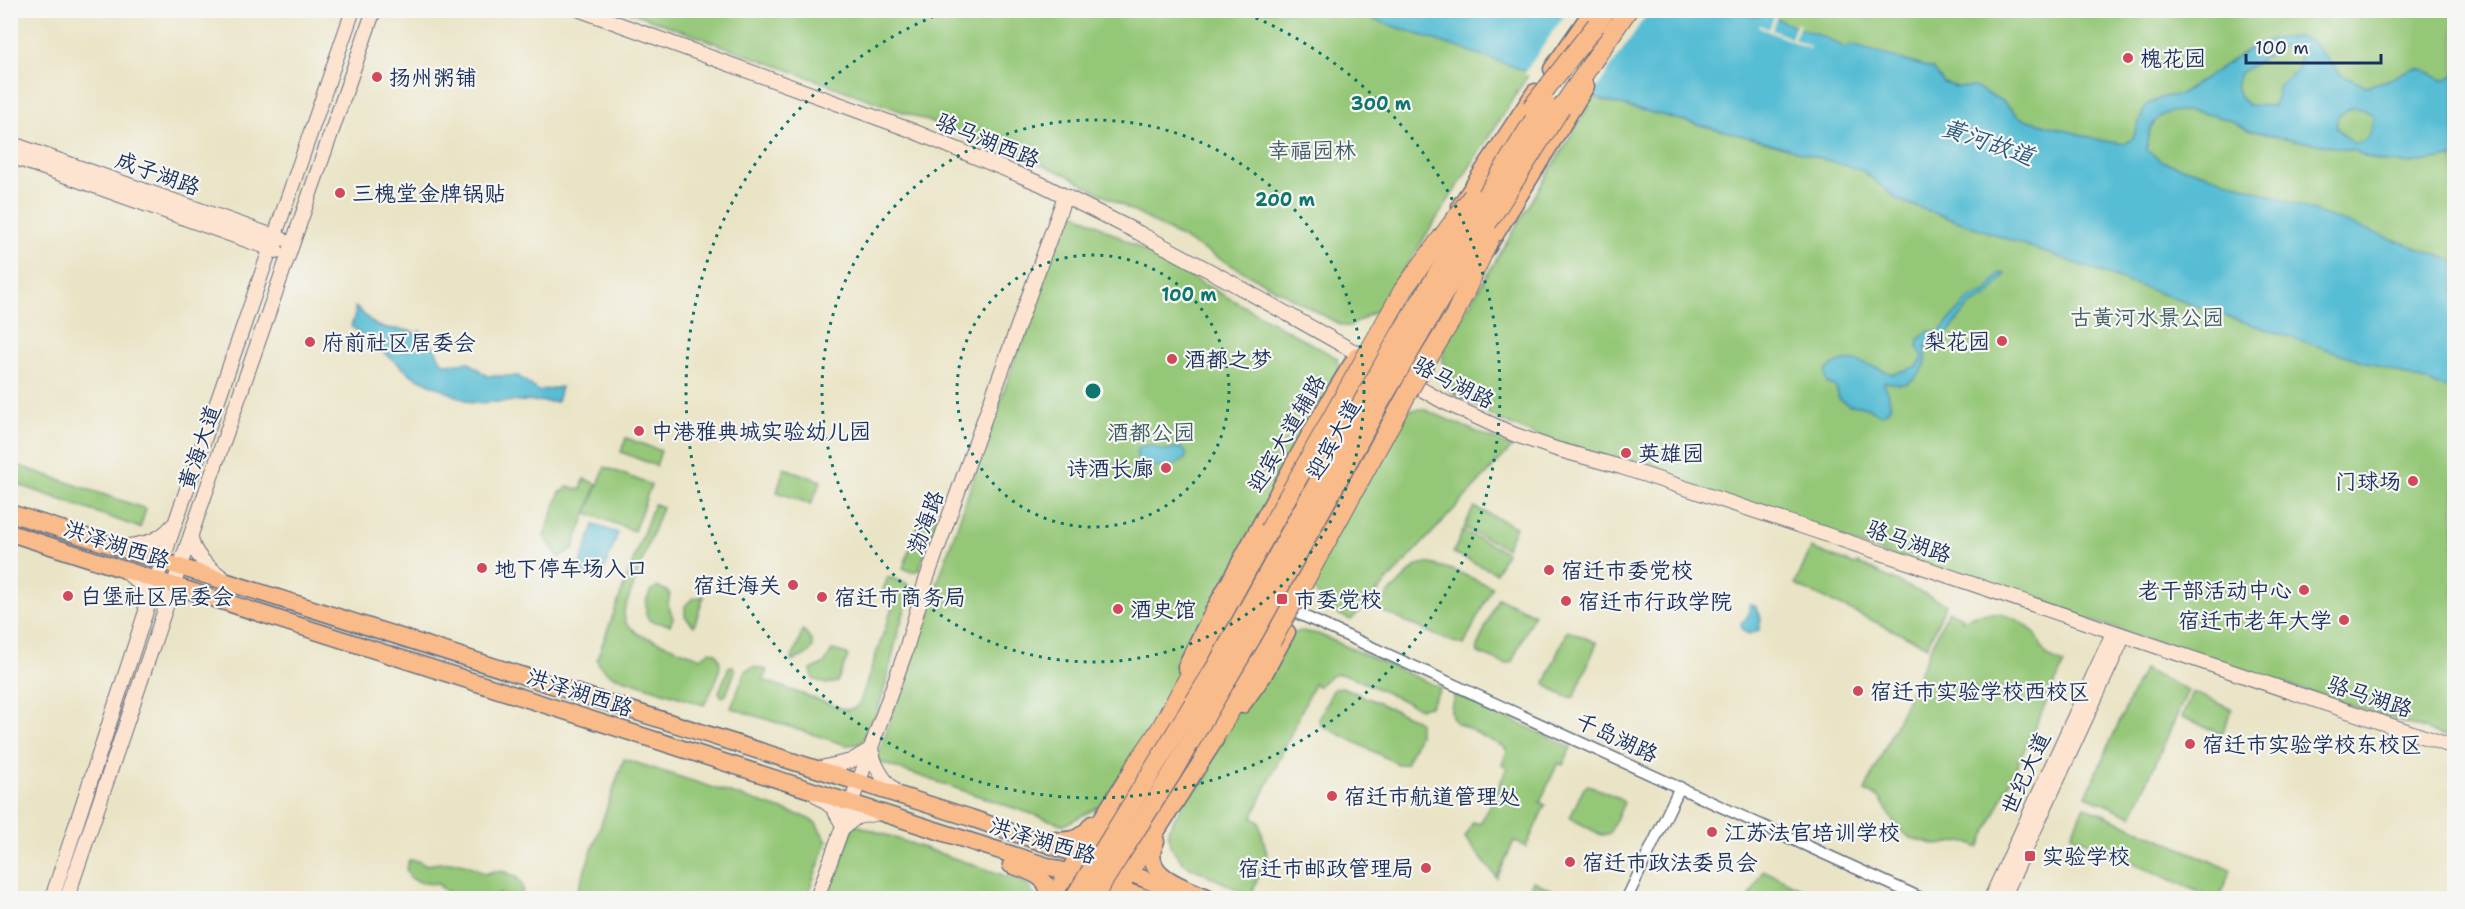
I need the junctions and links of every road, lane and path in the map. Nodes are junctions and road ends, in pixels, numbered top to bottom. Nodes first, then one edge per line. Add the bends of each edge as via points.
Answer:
1 (353, 10) edge
2 (374, 10) edge
3 (580, 10) edge
4 (1628, 10) edge
5 (1637, 10) edge
6 (1598, 15) edge
7 (1565, 111) junction
8 (10, 143) edge
9 (10, 156) edge
10 (1065, 196) junction
11 (273, 243) junction
12 (290, 249) junction
13 (1359, 355) junction
14 (1426, 357) junction
15 (1414, 386) junction
16 (1556, 449) junction
17 (10, 513) edge
18 (176, 522) junction
19 (192, 532) junction
20 (10, 533) edge
21 (96, 541) junction
22 (116, 547) junction
23 (89, 558) junction
24 (163, 563) junction
25 (179, 568) junction
26 (122, 569) junction
27 (165, 583) junction
28 (236, 586) junction
29 (201, 595) junction
30 (236, 606) junction
31 (147, 612) junction
32 (1298, 613) junction
33 (162, 616) junction
34 (2117, 635) junction
35 (2454, 747) edge
36 (872, 749) junction
37 (1207, 750) junction
38 (1134, 768) junction
39 (812, 769) junction
40 (1194, 770) junction
41 (859, 784) junction
42 (1680, 787) junction
43 (806, 789) junction
44 (902, 797) junction
45 (852, 803) junction
46 (882, 813) junction
47 (971, 818) junction
48 (909, 821) junction
49 (844, 827) junction
50 (1072, 854) junction
51 (1069, 872) junction
52 (1130, 873) junction
53 (1130, 895) edge
54 (52, 898) edge
55 (67, 898) edge
56 (817, 898) edge
57 (1050, 898) edge
58 (1074, 898) edge
59 (1093, 898) edge
60 (1188, 898) edge
61 (1209, 898) edge
62 (1627, 898) edge
63 (1921, 898) edge
64 (1991, 898) edge
65 (2003, 898) edge

1 - 11 street, 黄海大道
2 - 12 street, 黄海大道
3 - 10 street, 骆马湖西路 via 908,129
4 - 7 highway, 迎宾大道
5 - 7 main road
6 - 13 main road, 迎宾大道辅路 via 1531,98 1420,258
6 - 38 highway, bridge via 1403,290 1160,729
6 - 58 highway, 迎宾大道, bridge via 1400,334 1215,668
7 - 14 main road
7 - 37 highway, bridge via 1490,237 1454,316
7 - 59 highway, 迎宾大道, bridge via 1454,276 1255,632 1172,775
8 - 11 street, 成子湖路
9 - 11 street, 成子湖路
10 - 13 street, 骆马湖西路
10 - 36 street, 渤海路 via 925,584
11 - 12 street, 成子湖路
11 - 18 street, 黄海大道
12 - 19 street, 黄海大道
13 - 15 street, 骆马湖路
13 - 38 main road, 迎宾大道辅路 via 1321,415 1200,634 1167,708
14 - 15 main road
14 - 16 street via 1427,384 1438,394 1474,415
15 - 16 street, 骆马湖路 via 1470,415
15 - 32 main road via 1395,431
16 - 34 street, 骆马湖路 via 1801,526
17 - 21 main road, 洪泽湖西路
18 - 22 street via 152,541
18 - 24 street, 黄海大道
19 - 25 street, 黄海大道
19 - 28 street via 194,548 201,559
20 - 23 main road, 洪泽湖西路
21 - 22 main road, 洪泽湖西路
21 - 23 main road via 101,551 95,558
22 - 24 main road, 洪泽湖西路
23 - 26 main road, 洪泽湖西路
24 - 25 main road, 洪泽湖西路
24 - 27 street, 黄海大道
25 - 27 street, 黄海大道
25 - 28 main road, 洪泽湖西路
26 - 27 main road, 洪泽湖西路
26 - 31 street via 140,584
27 - 29 main road, 洪泽湖西路
27 - 31 street, 黄海大道
27 - 33 street, 黄海大道
28 - 30 main road via 232,596
28 - 39 main road, 洪泽湖西路
29 - 30 main road, 洪泽湖西路
29 - 33 street via 184,597
30 - 43 main road, 洪泽湖西路
31 - 54 street, 黄海大道
32 - 37 main road via 1263,675
32 - 42 street, 千岛湖路
33 - 55 street, 黄海大道
34 - 35 street, 骆马湖路
34 - 64 street, 世纪大道
34 - 65 street, 世纪大道 via 2120,644
36 - 39 street via 851,761
36 - 41 street, 渤海路
36 - 44 street via 883,779
37 - 40 main road
38 - 47 main road via 1089,830 1073,840 1042,839
38 - 50 main road, 迎宾大道辅路
39 - 41 main road, 洪泽湖西路
40 - 52 main road
40 - 61 main road via 1186,792 1158,835 1151,860 1165,877
41 - 44 main road, 洪泽湖西路
41 - 45 street, 渤海路
42 - 62 street
42 - 63 street, 千岛湖路
43 - 45 main road, 洪泽湖西路
43 - 49 street via 825,800
44 - 47 main road, 洪泽湖西路
45 - 46 main road, 洪泽湖西路
45 - 49 street, 渤海路
46 - 48 main road, 洪泽湖西路
46 - 49 street via 857,817
47 - 50 main road, 洪泽湖西路
48 - 51 main road, 洪泽湖西路
48 - 57 main road via 966,851 1028,871 1048,885
49 - 56 street, 渤海路
50 - 51 main road, 迎宾大道辅路
50 - 52 main road, 洪泽湖西路
51 - 53 main road, 洪泽湖西路
51 - 57 main road, 迎宾大道辅路
52 - 53 main road
52 - 60 main road, 洪泽湖西路

